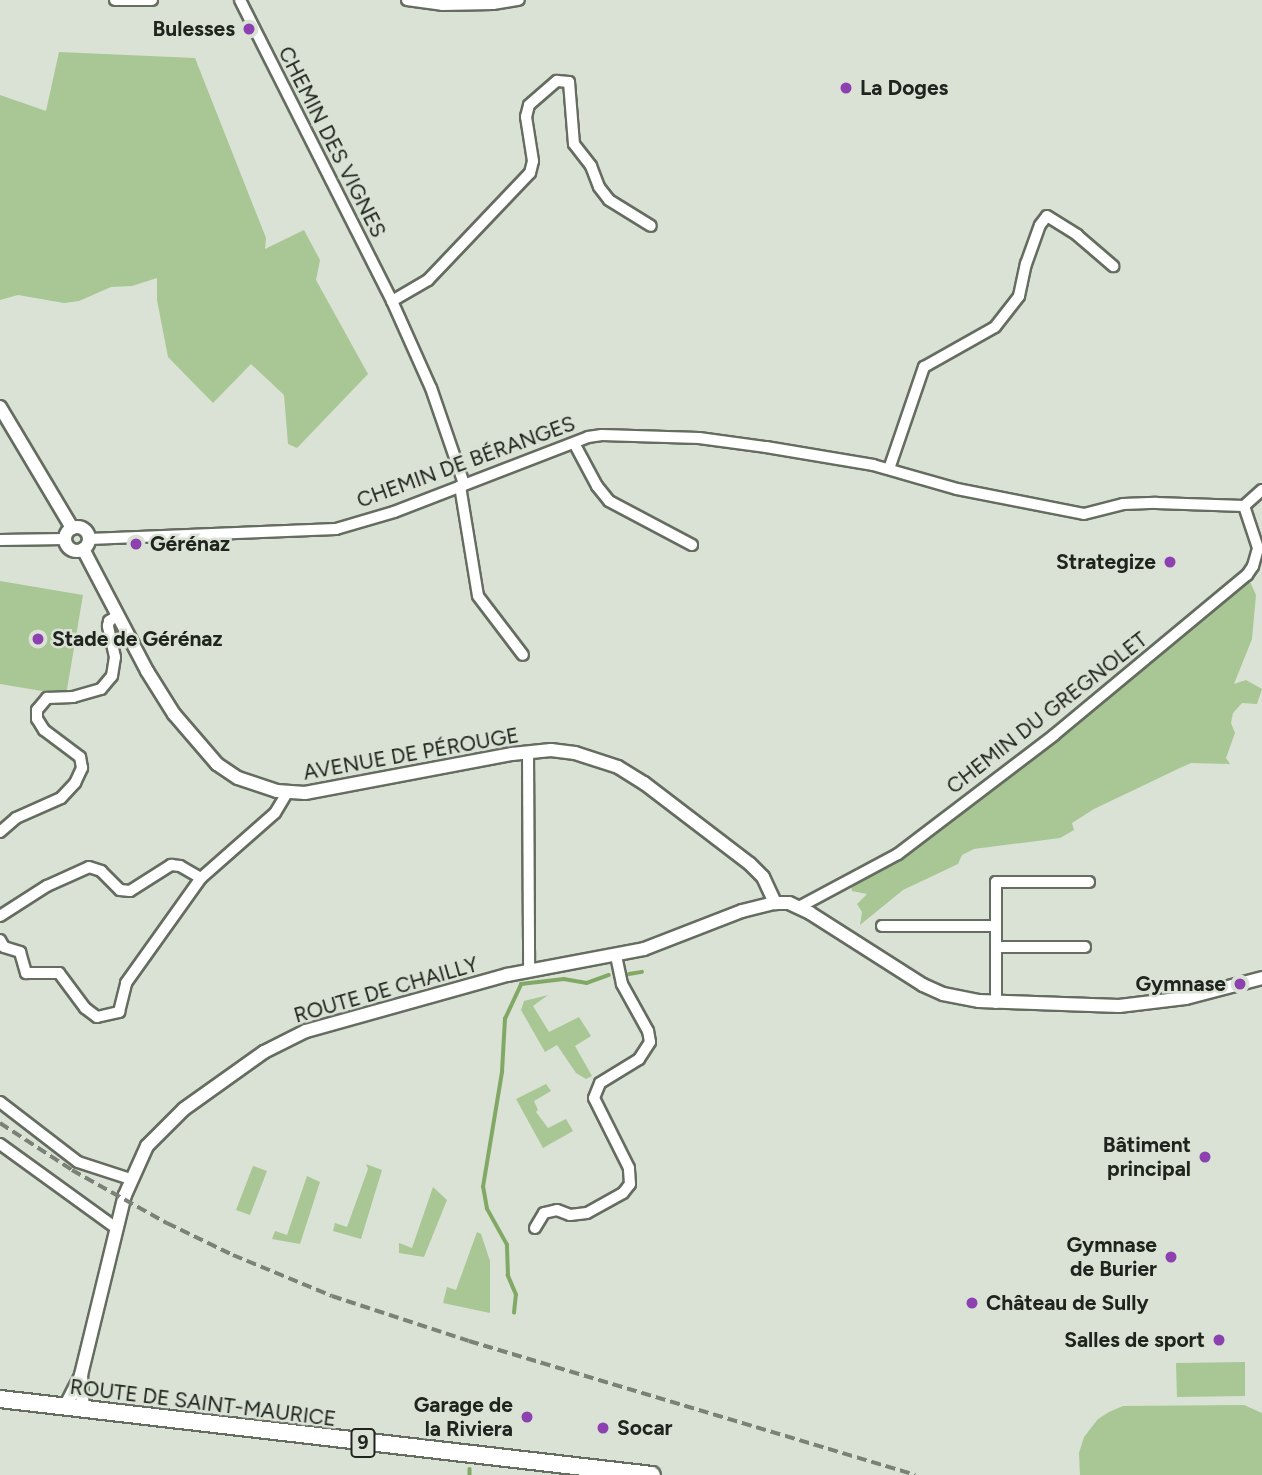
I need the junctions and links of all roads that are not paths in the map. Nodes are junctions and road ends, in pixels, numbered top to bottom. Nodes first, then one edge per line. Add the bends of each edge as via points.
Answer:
1 (115, 0) edge
2 (152, 0) edge
3 (240, 0) edge
4 (407, 0) edge
5 (519, 0) edge
6 (651, 226) dead end
7 (1113, 266) dead end
8 (392, 301) junction
9 (0, 407) edge
10 (574, 443) junction
11 (889, 469) junction
12 (462, 485) junction
13 (1262, 489) edge
14 (1244, 506) junction
15 (69, 534) junction
16 (0, 540) edge
17 (86, 544) junction
18 (692, 545) dead end
19 (117, 616) junction
20 (523, 655) dead end
21 (528, 752) junction
22 (287, 793) junction
23 (0, 832) edge
24 (201, 878) junction
25 (1089, 882) dead end
26 (775, 903) junction
27 (799, 907) junction
28 (0, 916) edge
29 (881, 926) dead end
30 (996, 926) junction
31 (0, 940) edge
32 (996, 947) junction
33 (1085, 947) dead end
34 (617, 956) junction
35 (528, 970) junction
36 (1262, 978) edge
37 (996, 1003) junction
38 (0, 1102) edge
39 (0, 1144) edge
40 (131, 1179) junction
41 (116, 1228) junction
42 (535, 1228) dead end
43 (80, 1376) junction
44 (0, 1399) edge
45 (65, 1408) junction
46 (82, 1410) junction
47 (652, 1475) edge

1 - 2 street
3 - 8 street, CHEMIN DES VIGNES
4 - 5 street via 442,5
6 - 8 street via 609,200 599,187 591,166 574,144 569,82 557,81 530,105 526,117 533,161 530,173 428,280
7 - 11 street via 1047,216 1026,264 1019,296 995,327 924,367
8 - 12 street, CHEMIN DES VIGNES via 430,388
9 - 15 street
10 - 11 street, CHEMIN DE BÉRANGES via 602,435 699,438
10 - 12 street, CHEMIN DE BÉRANGES
10 - 18 street via 609,501
11 - 14 street, CHEMIN DE BÉRANGES via 957,489 1084,514 1134,504
12 - 17 street, CHEMIN DE BÉRANGES via 336,529
12 - 20 street, CHEMIN DES VIGNES via 478,596
13 - 14 street
14 - 27 street, CHEMIN DU GREGNOLET via 1258,548 1247,575 1054,735 898,854
15 - 16 street
15 - 17 street via 83,529
15 - 17 street via 73,550
17 - 19 street, AVENUE DE PÉROUGE
19 - 22 street, AVENUE DE PÉROUGE via 174,713 217,764 260,787
19 - 23 street via 108,626 114,650 112,676 101,689 47,698 37,710 44,730 80,757 82,768 75,783 61,798 16,818
21 - 22 street, AVENUE DE PÉROUGE via 329,790
21 - 26 street, AVENUE DE PÉROUGE via 575,753 635,778 750,864 763,877
21 - 35 street
22 - 24 street via 275,813
24 - 28 street via 171,864 130,891 120,890 101,871 89,867 47,886
24 - 31 street via 126,983 119,1012 107,1017 97,1017 85,1008 60,974 26,973 20,953 4,947
25 - 30 street via 996,882
26 - 27 street, ROUTE DE CHAILLY
26 - 34 street, ROUTE DE CHAILLY
27 - 37 street, ROUTE DE CHAILLY via 923,985 943,994
29 - 30 street
30 - 32 street
32 - 33 street
32 - 37 street
34 - 35 street, ROUTE DE CHAILLY
34 - 42 street via 622,984 649,1031 650,1042 639,1059 600,1083 594,1098 629,1168 630,1184 623,1193 587,1213 544,1213
35 - 40 street, ROUTE DE CHAILLY via 342,1018 292,1037 171,1120 147,1146
36 - 37 street, ROUTE DE CHAILLY via 1204,995 1145,1004
38 - 40 street via 78,1162
39 - 41 street
40 - 41 street, ROUTE DE CHAILLY
41 - 43 street, ROUTE DE CHAILLY
43 - 45 street, ROUTE DE CHAILLY
43 - 46 street, ROUTE DE CHAILLY
44 - 45 main road, ROUTE DE SAINT-MAURICE / 9
45 - 46 main road, ROUTE DE SAINT-MAURICE / 9
46 - 47 main road, ROUTE DE SAINT-MAURICE / 9

